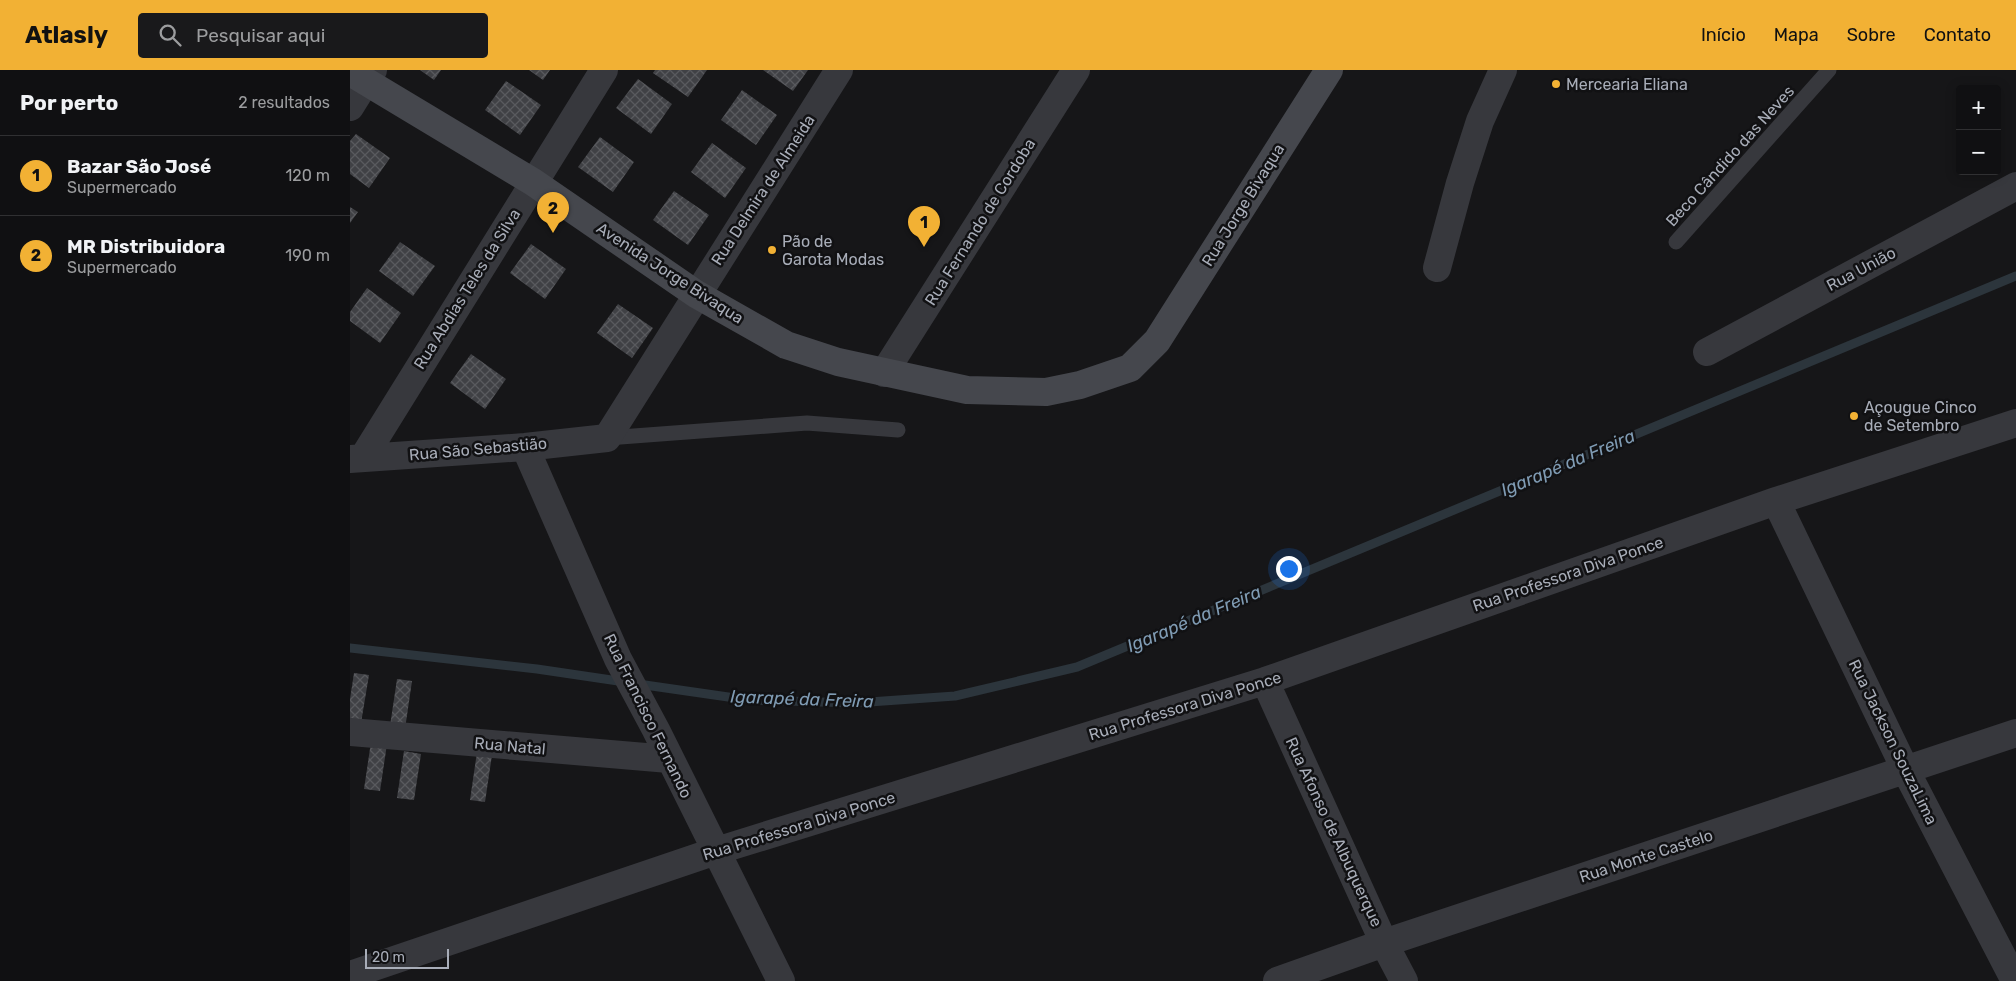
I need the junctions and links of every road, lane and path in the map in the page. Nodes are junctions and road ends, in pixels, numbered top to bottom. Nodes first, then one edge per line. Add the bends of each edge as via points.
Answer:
1 (604, 70) edge
2 (839, 70) edge
3 (1076, 70) edge
4 (1329, 70) edge
5 (1503, 70) edge
6 (1829, 70) edge
7 (363, 75) edge
8 (350, 108) edge
9 (533, 182) junction
10 (2016, 186) edge
11 (1676, 242) dead end
12 (1437, 268) dead end
13 (696, 294) junction
14 (1157, 341) joint
15 (1707, 352) dead end
16 (884, 373) junction
17 (2016, 423) edge
18 (898, 430) dead end
19 (607, 438) junction
20 (525, 447) junction
21 (356, 459) edge
22 (1776, 501) junction
23 (1265, 681) junction
24 (350, 732) edge
25 (2016, 733) edge
26 (669, 759) junction
27 (1906, 770) junction
28 (716, 851) junction
29 (1384, 943) junction
30 (350, 975) edge
31 (781, 981) edge
32 (1277, 981) edge
33 (1404, 981) edge
34 (2015, 981) edge

1 - 9 street, Rua Abdias Teles da Silva
2 - 13 street, Rua Delmira de Almeida
3 - 16 street, Rua Fernando de Cordoba
4 - 14 street, Rua Jorge Bivaqua
5 - 12 street via 1477,130
6 - 11 lane, Beco Cândido das Neves
7 - 8 street
7 - 9 street, Avenida Jorge Bivaqua
9 - 13 street, Avenida Jorge Bivaqua
9 - 21 street, Rua Abdias Teles da Silva
10 - 15 street, Rua União
13 - 16 street, Avenida Jorge Bivaqua via 786,345
13 - 19 street, Rua Delmira de Almeida
14 - 16 street, Avenida Jorge Bivaqua via 1130,368 1080,385 1046,392 967,390
17 - 22 street, Rua Professora Diva Ponce
18 - 19 lane via 807,423
19 - 20 street, Rua São Sebastião
20 - 21 street, Rua São Sebastião
20 - 26 street, Rua Francisco Fernando via 618,659
22 - 23 street, Rua Professora Diva Ponce
22 - 27 street, Rua Jackson SouzaLima
23 - 28 street, Rua Professora Diva Ponce
23 - 29 street, Rua Afonso de Albuquerque
24 - 26 street, Rua Natal
25 - 27 street, Rua Monte Castelo
26 - 28 street, Rua Francisco Fernando
27 - 29 street, Rua Monte Castelo
27 - 34 street, Rua Jackson SouzaLima
28 - 30 street, Rua Professora Diva Ponce
28 - 31 street, Rua Francisco Fernando
29 - 32 street, Rua Monte Castelo
29 - 33 street, Rua Afonso de Albuquerque

